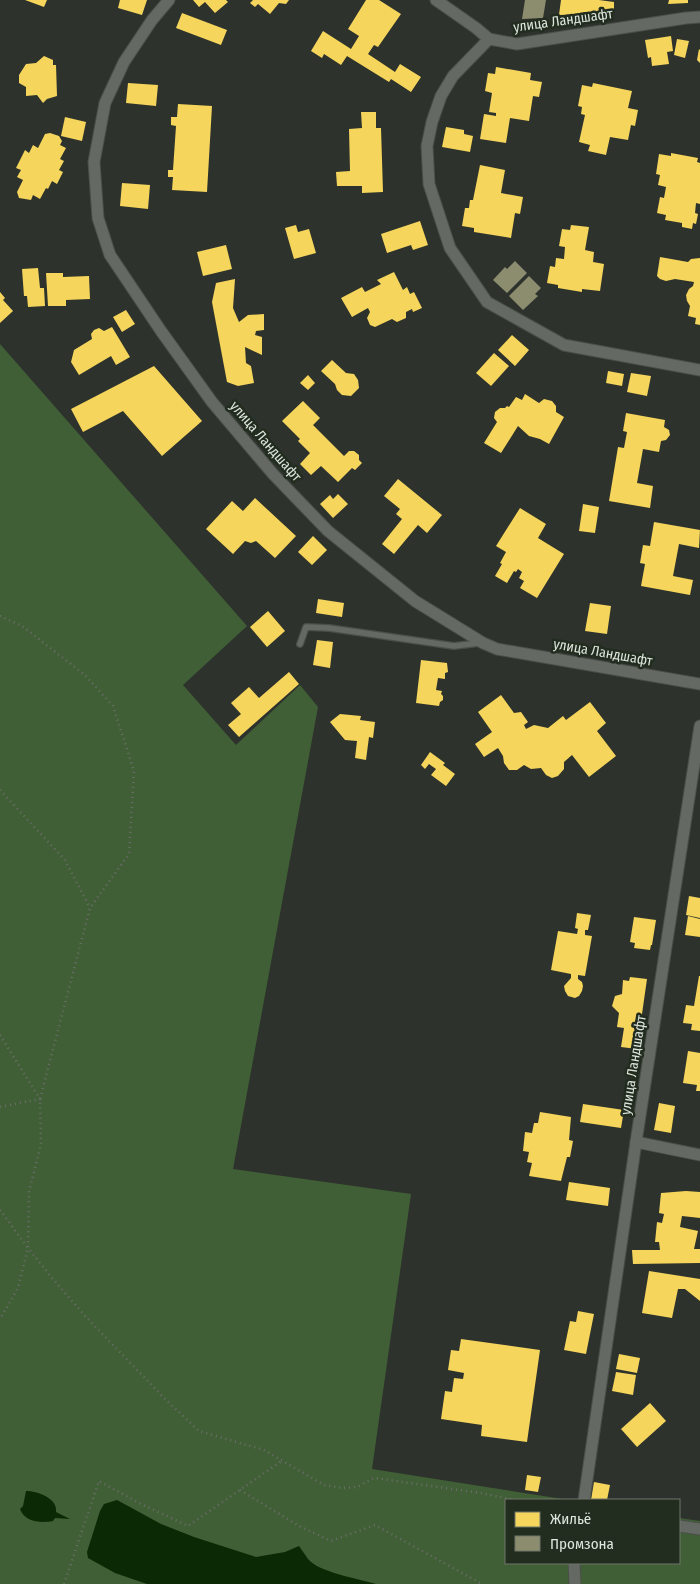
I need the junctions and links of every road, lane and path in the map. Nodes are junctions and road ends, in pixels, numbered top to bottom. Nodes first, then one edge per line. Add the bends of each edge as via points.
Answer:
1 (169, 0) edge
2 (436, 0) edge
3 (700, 17) edge
4 (489, 38) junction
5 (700, 370) edge
6 (0, 616) edge
7 (483, 643) junction
8 (300, 644) dead end
9 (700, 684) edge
10 (700, 726) edge
11 (0, 790) edge
12 (90, 908) junction
13 (0, 1035) edge
14 (6, 1045) junction
15 (0, 1046) edge
16 (40, 1099) junction
17 (0, 1107) edge
18 (636, 1142) junction
19 (700, 1155) edge
20 (0, 1210) edge
21 (28, 1248) junction
22 (0, 1319) edge
23 (284, 1460) junction
24 (240, 1490) junction
25 (510, 1499) edge
26 (584, 1499) edge
27 (680, 1526) edge
28 (700, 1530) edge
29 (574, 1564) edge
30 (64, 1584) edge
31 (482, 1584) edge
32 (575, 1584) edge

1 - 7 street, улица Ландшафт via 124,62 105,103 94,162 98,218 110,255 212,402 328,531 415,601
2 - 4 street, улица Ландшафт
3 - 4 street, улица Ландшафт via 517,44
4 - 5 street via 453,76 441,96 427,146 429,184 450,248 487,302 564,345
6 - 12 path via 22,626 85,675 113,706 134,771 128,854
7 - 8 lane via 454,646 306,627
7 - 9 street, улица Ландшафт via 497,649
10 - 18 street, улица Ландшафт
11 - 12 path via 65,860
12 - 16 path
13 - 14 path
14 - 15 path
14 - 16 path
16 - 17 path
16 - 21 path via 41,1144 29,1192
18 - 19 street
18 - 26 street, улица Ландшафт
20 - 21 path
21 - 22 path via 18,1288
21 - 23 path via 86,1317 199,1431 264,1450
23 - 24 path
23 - 25 path via 324,1484 343,1488 357,1487 374,1478
24 - 30 path via 188,1526 99,1481
24 - 31 path via 299,1526 331,1541 375,1525
27 - 28 street
29 - 32 street

